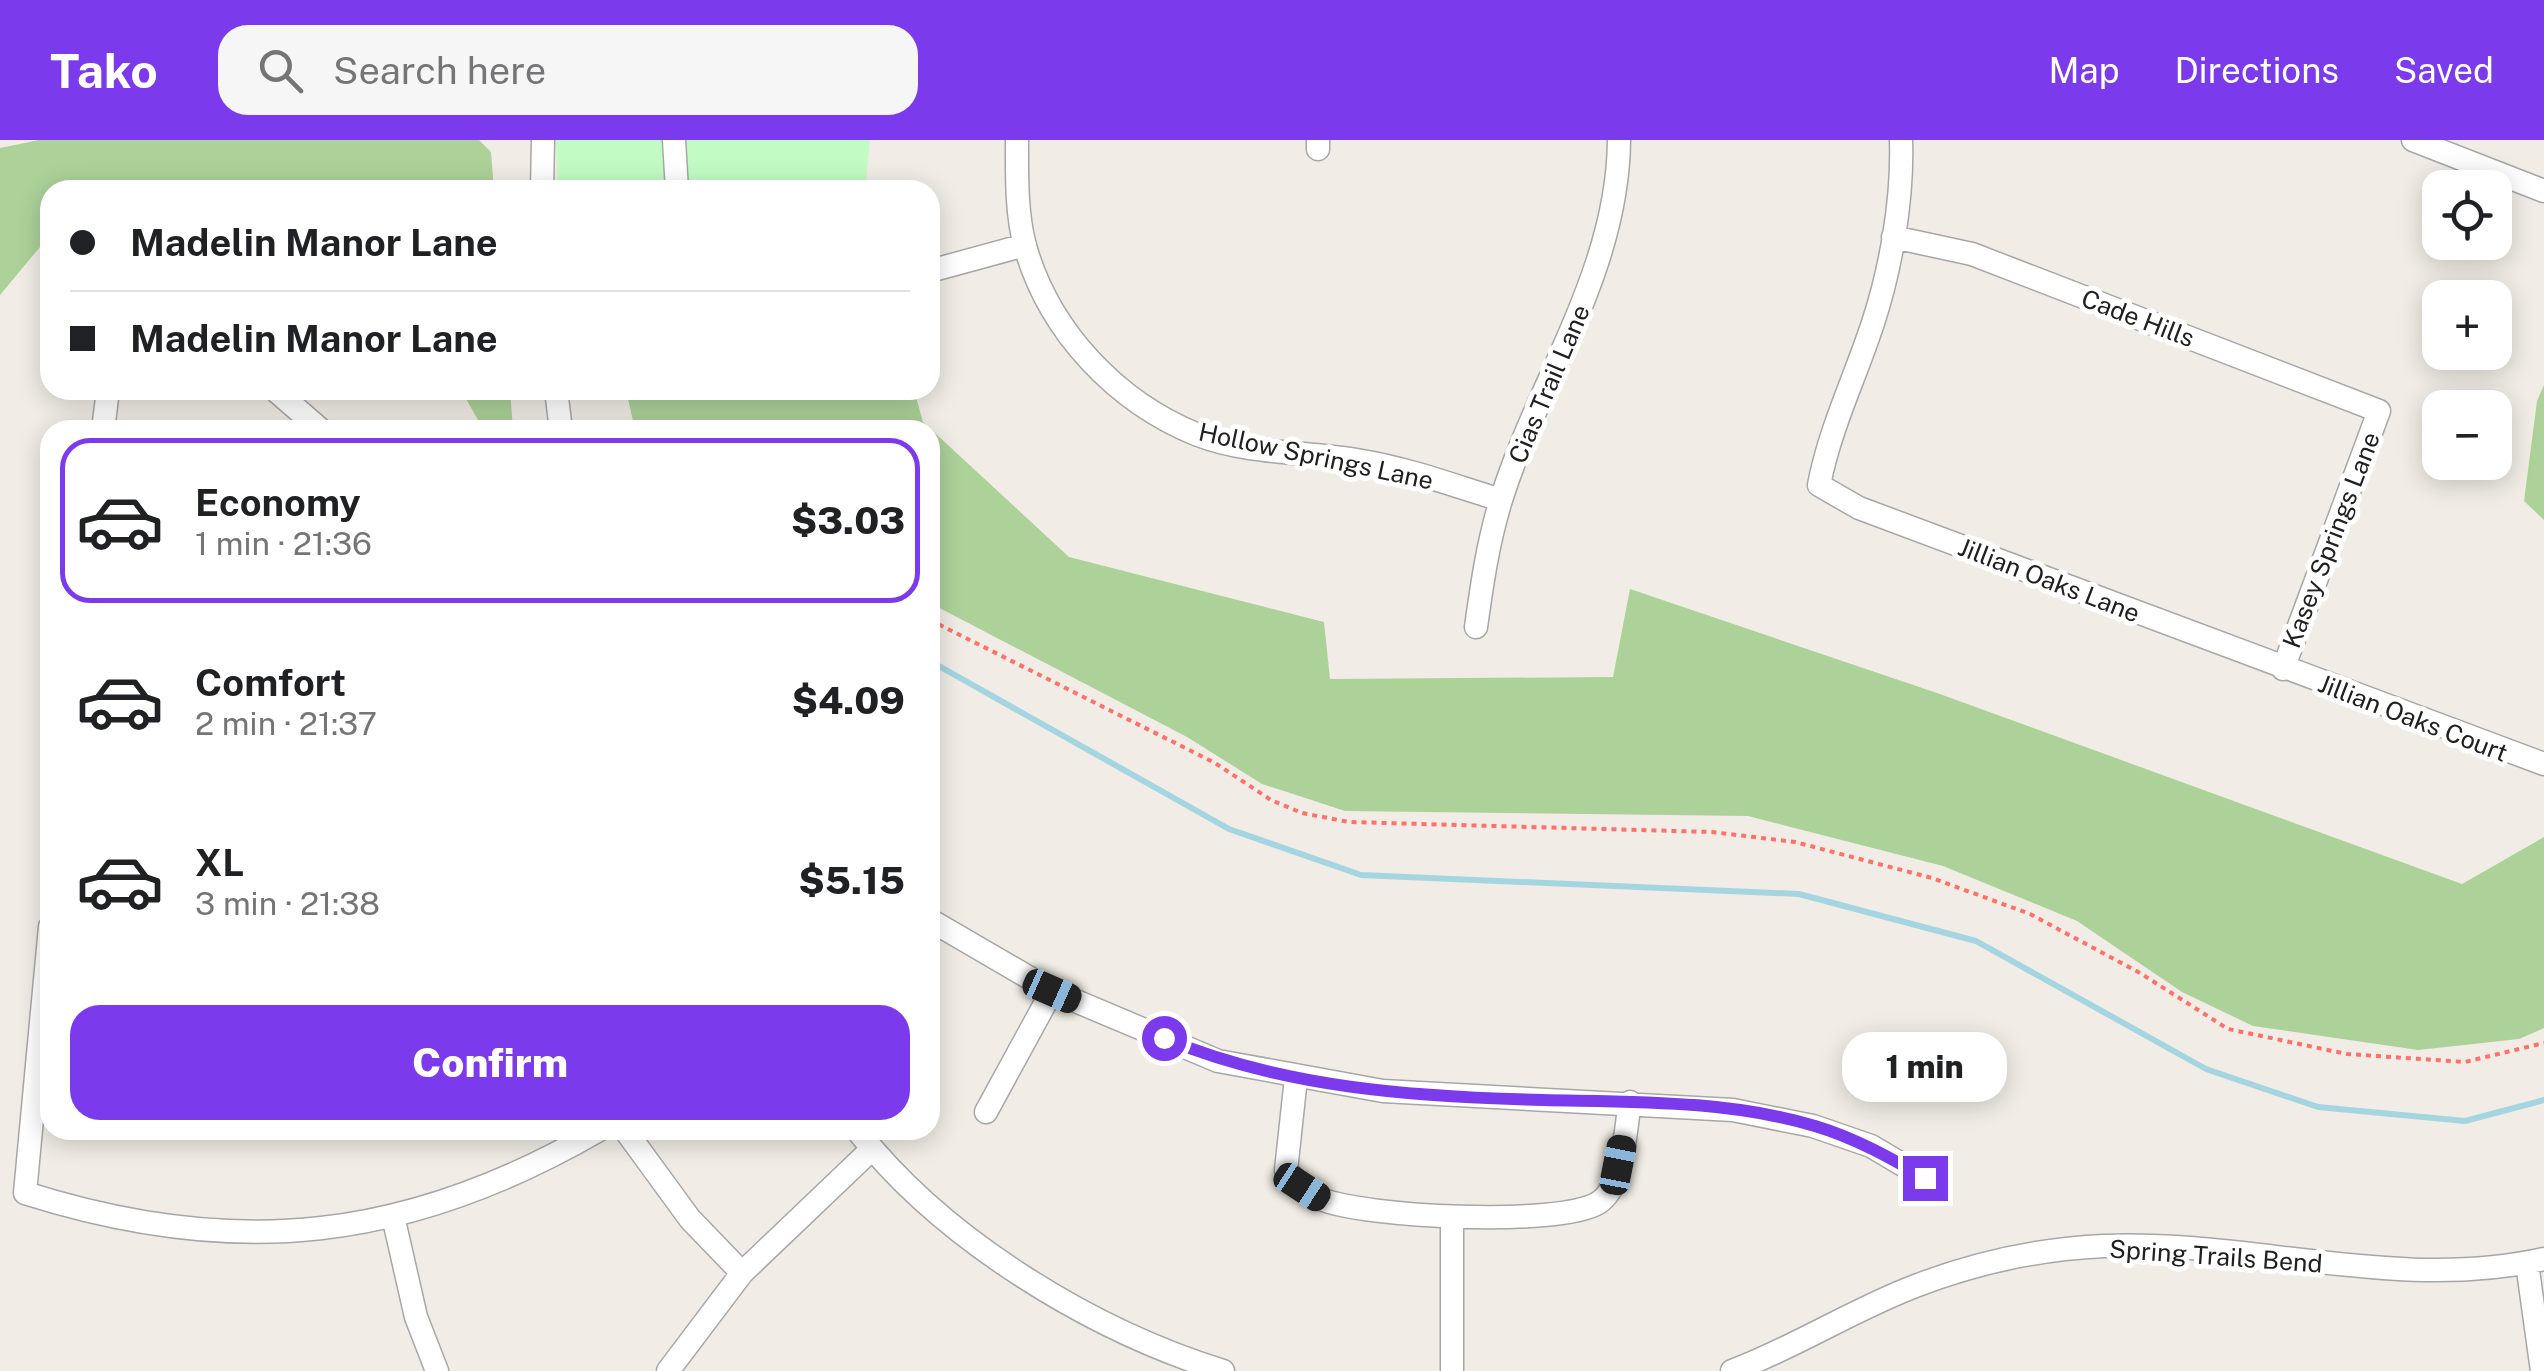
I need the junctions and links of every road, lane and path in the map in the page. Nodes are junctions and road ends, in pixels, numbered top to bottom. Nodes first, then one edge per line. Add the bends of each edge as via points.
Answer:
1 (543, 140) edge
2 (674, 140) edge
3 (1017, 140) edge
4 (1618, 140) edge
5 (1901, 140) edge
6 (2413, 140) edge
7 (542, 180) edge
8 (676, 180) edge
9 (2544, 191) edge
10 (1893, 237) junction
11 (1025, 245) junction
12 (940, 268) edge
13 (287, 400) edge
14 (2379, 411) joint
15 (310, 420) edge
16 (1501, 500) junction
17 (940, 625) edge
18 (1476, 628) dead end
19 (2282, 669) junction
20 (2544, 764) edge
21 (940, 926) edge
22 (1052, 991) junction
23 (40, 1034) edge
24 (2544, 1044) edge
25 (1296, 1078) junction
26 (1630, 1102) junction
27 (986, 1112) dead end
28 (580, 1140) edge
29 (632, 1140) edge
30 (864, 1140) edge
31 (866, 1140) edge
32 (1925, 1178) dead end
33 (394, 1216) junction
34 (1452, 1218) junction
35 (2535, 1261) edge
36 (742, 1274) junction
37 (436, 1371) edge
38 (668, 1371) edge
39 (1223, 1371) edge
40 (1452, 1371) edge
41 (1732, 1371) edge
42 (2542, 1371) edge

1 - 7 street
2 - 8 street
3 - 11 street, Hollow Springs Lane
4 - 16 street, Cias Trail Lane via 1607,233
5 - 10 street
6 - 9 street
10 - 14 street, Cade Hills via 1972,254
10 - 19 street, Jillian Oaks Lane via 1874,321 1828,439 1819,485 1858,508
11 - 12 street
11 - 16 street, Hollow Springs Lane via 1051,312 1117,388 1154,413 1200,436 1360,460
13 - 15 street
14 - 19 street, Kasey Springs Lane
16 - 18 street, Cias Trail Lane
17 - 24 path via 1302,812 1349,822 1712,832 1795,842 1932,878 2030,914 2140,972 2228,1030 2347,1054 2465,1062
19 - 20 street, Jillian Oaks Court
21 - 22 street
22 - 25 street via 1218,1061
22 - 27 street
23 - 33 street via 25,1193 128,1220 211,1231 282,1232
25 - 26 street via 1383,1091
25 - 34 street via 1286,1170 1302,1187 1322,1200
26 - 32 street via 1733,1110 1813,1126 1871,1146
26 - 34 street via 1615,1180 1600,1202 1513,1218
28 - 33 street via 502,1180
29 - 36 street via 690,1219
30 - 36 street
31 - 39 street via 968,1238 1121,1334
33 - 37 street via 416,1317
34 - 40 street
35 - 41 street, Spring Trails Bend via 2454,1270 2379,1268 2104,1246 2012,1256 1916,1286
35 - 42 street
36 - 38 street

